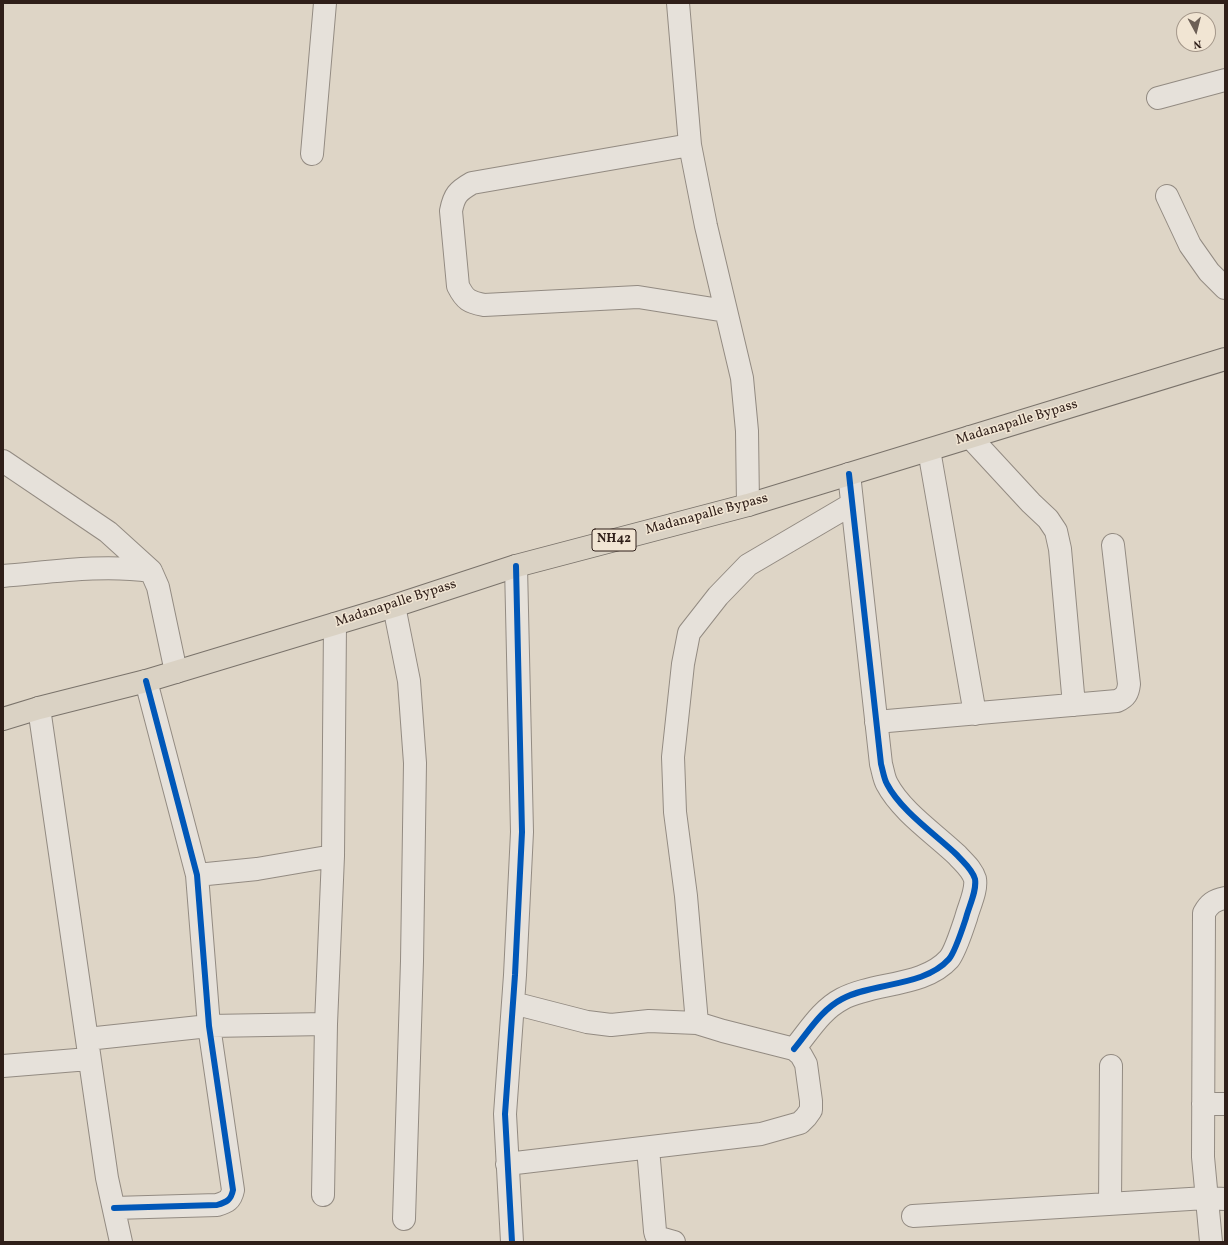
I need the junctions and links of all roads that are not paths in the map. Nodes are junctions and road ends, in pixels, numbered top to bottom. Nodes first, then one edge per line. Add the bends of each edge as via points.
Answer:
1 (326, 3) edge
2 (678, 3) edge
3 (1225, 80) edge
4 (1158, 98) dead end
5 (690, 145) junction
6 (312, 154) dead end
7 (1167, 196) dead end
8 (1225, 288) edge
9 (726, 311) junction
10 (1225, 359) edge
11 (970, 437) junction
12 (929, 450) junction
13 (3, 461) edge
14 (849, 474) junction
15 (852, 504) junction
16 (748, 505) junction
17 (1113, 545) dead end
18 (516, 566) junction
19 (151, 571) junction
20 (3, 576) edge
21 (394, 606) junction
22 (335, 624) junction
23 (176, 672) junction
24 (146, 681) junction
25 (1074, 705) junction
26 (39, 708) junction
27 (975, 714) junction
28 (3, 719) edge
29 (876, 722) junction
30 (333, 856) junction
31 (197, 875) junction
32 (1225, 898) edge
33 (514, 1003) junction
34 (697, 1023) junction
35 (326, 1024) junction
36 (209, 1026) junction
37 (88, 1049) junction
38 (794, 1049) junction
39 (3, 1066) edge
40 (1111, 1066) dead end
41 (1203, 1104) junction
42 (1225, 1104) edge
43 (648, 1148) junction
44 (507, 1164) junction
45 (323, 1195) dead end
46 (1216, 1198) edge
47 (1110, 1204) junction
48 (114, 1208) junction
49 (913, 1216) dead end
50 (404, 1219) dead end
51 (122, 1242) edge
52 (512, 1242) edge
53 (674, 1242) edge
54 (1211, 1242) edge

1 - 6 street
2 - 5 street
3 - 4 street
5 - 9 street
5 - 9 street via 472,183 460,190 453,199 451,211 458,286 464,297 484,305 638,298
7 - 8 street via 1190,245 1209,272
9 - 16 street via 742,378 747,431
10 - 11 highway, Madanapalle Bypass / NH42
11 - 12 highway, Madanapalle Bypass / NH42
11 - 25 street via 1048,519 1056,531 1060,549
12 - 14 highway, Madanapalle Bypass / NH42
12 - 27 street
13 - 19 street via 108,532
14 - 15 street
14 - 16 highway, Madanapalle Bypass / NH42
15 - 29 street
15 - 34 street via 748,566 718,596 690,633 673,757 675,812 686,896
16 - 18 highway, Madanapalle Bypass / NH42
17 - 25 street via 1128,693 1117,701
18 - 21 highway, Madanapalle Bypass / NH42
18 - 33 street via 522,832
19 - 20 street via 107,568
19 - 23 street via 158,587
21 - 22 highway, Madanapalle Bypass / NH42
21 - 50 street via 409,682 415,763
22 - 23 highway, Madanapalle Bypass / NH42
22 - 30 street
23 - 24 highway, Madanapalle Bypass / NH42
24 - 26 highway, Madanapalle Bypass / NH42
24 - 31 street
25 - 27 street
26 - 28 highway, Madanapalle Bypass / NH42
26 - 37 street
27 - 29 street
29 - 38 street via 886,784 895,797 970,869 975,880 975,888 962,930 949,959 936,970 919,977 858,992 841,999 825,1010
30 - 31 street via 257,869
30 - 35 street
31 - 36 street
32 - 41 street via 1209,904 1204,913
33 - 34 street via 587,1022 611,1025 649,1021
33 - 44 street via 505,1114
34 - 38 street
35 - 36 street
35 - 45 street
36 - 37 street
36 - 48 street via 233,1190 232,1198 217,1205
37 - 39 street
37 - 48 street via 107,1178
38 - 43 street via 806,1064 812,1101 811,1110 800,1123 761,1134
40 - 47 street
41 - 42 street
41 - 46 street via 1203,1157
43 - 44 street
43 - 53 street via 654,1231 660,1238
44 - 52 street
46 - 47 street
46 - 54 street
47 - 49 street
48 - 51 street

